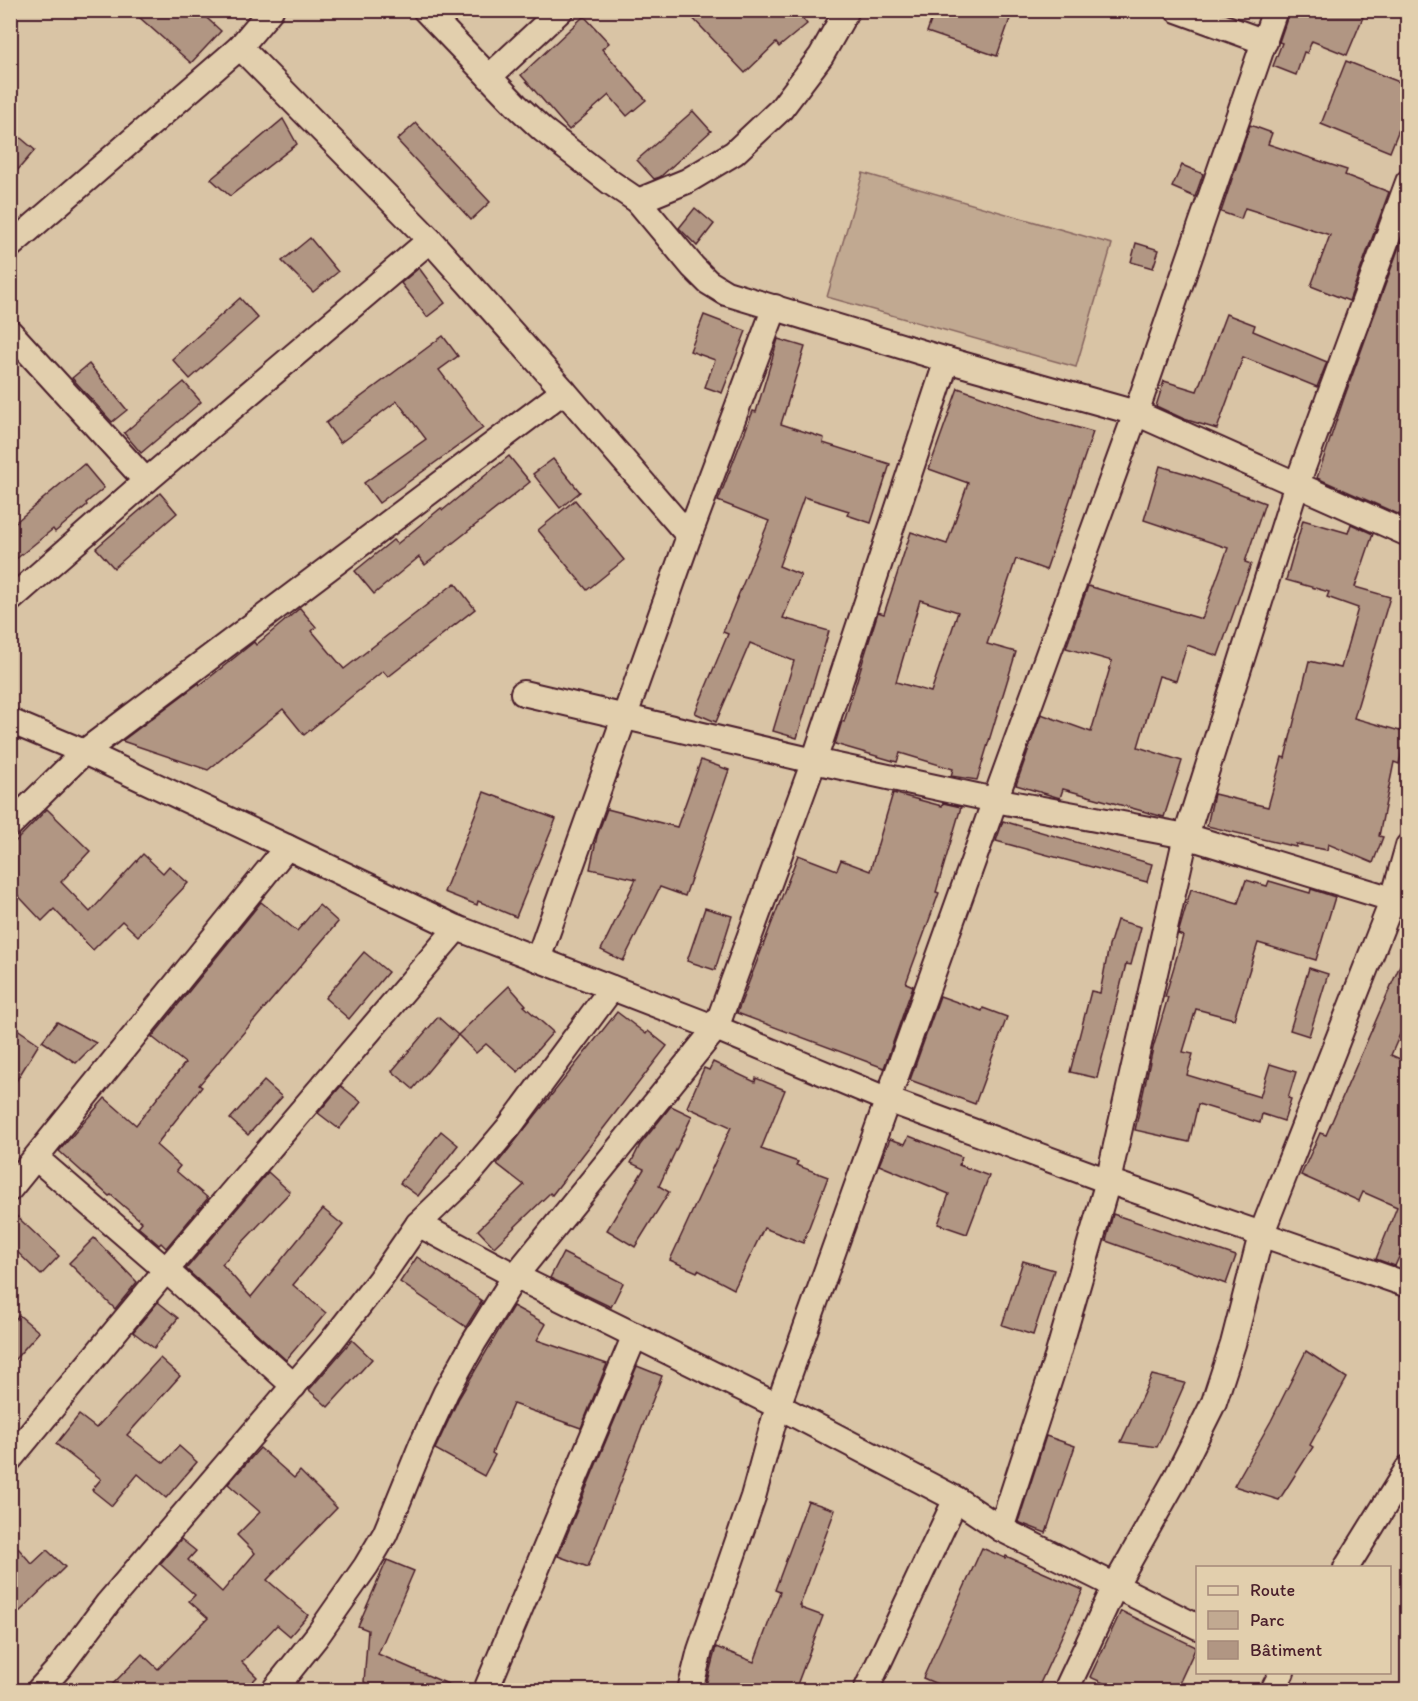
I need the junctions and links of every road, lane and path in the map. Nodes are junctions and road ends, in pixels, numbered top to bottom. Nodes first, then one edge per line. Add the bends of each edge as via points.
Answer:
1 (425, 10) edge
2 (561, 10) edge
3 (847, 10) edge
4 (1177, 10) edge
5 (1275, 10) edge
6 (262, 14) edge
7 (1265, 42) junction
8 (240, 47) junction
9 (489, 77) junction
10 (1407, 182) edge
11 (638, 201) junction
12 (430, 240) junction
13 (10, 246) edge
14 (775, 307) junction
15 (10, 332) edge
16 (947, 360) junction
17 (564, 391) junction
18 (1136, 413) junction
19 (146, 481) junction
20 (1297, 484) junction
21 (1407, 534) edge
22 (689, 536) junction
23 (10, 600) edge
24 (524, 693) dead end
25 (625, 716) junction
26 (10, 721) edge
27 (84, 752) junction
28 (814, 761) junction
29 (995, 800) junction
30 (10, 825) edge
31 (1186, 836) junction
32 (1407, 846) edge
33 (287, 847) junction
34 (1400, 902) edge
35 (457, 928) junction
36 (538, 959) junction
37 (612, 988) junction
38 (716, 1028) junction
39 (888, 1100) junction
40 (36, 1158) junction
41 (1108, 1181) junction
42 (10, 1189) edge
43 (418, 1224) junction
44 (1261, 1235) junction
45 (166, 1270) junction
46 (515, 1276) junction
47 (1407, 1285) edge
48 (635, 1335) junction
49 (294, 1386) junction
50 (778, 1406) junction
51 (10, 1459) edge
52 (1407, 1468) edge
53 (956, 1499) junction
54 (1001, 1529) junction
55 (1347, 1566) edge
56 (1115, 1586) junction
57 (1196, 1626) edge
58 (1281, 1674) edge
59 (39, 1690) edge
60 (274, 1690) edge
61 (486, 1690) edge
62 (690, 1690) edge
63 (866, 1690) edge
64 (1066, 1690) edge
65 (1273, 1690) edge

1 - 9 street
2 - 9 street
3 - 11 street via 821,56 781,109 734,153 687,180
4 - 7 street
5 - 7 street
6 - 8 street
7 - 18 street
8 - 12 street
8 - 13 street
9 - 11 street via 543,130
10 - 20 street
11 - 14 street via 708,282 726,292
12 - 17 street
12 - 19 street
14 - 16 street
14 - 22 street
15 - 19 street
16 - 18 street
16 - 28 street
17 - 22 street
17 - 27 street
18 - 20 street
18 - 29 street
19 - 23 street
20 - 21 street
20 - 31 street
22 - 25 street
24 - 25 street
25 - 28 street
25 - 36 street
26 - 27 street
27 - 30 street
27 - 33 street
28 - 29 street
28 - 38 street
29 - 31 street
29 - 39 street
31 - 34 street
31 - 41 street
32 - 34 street
33 - 35 street
33 - 40 street
34 - 44 street
35 - 36 street
35 - 45 street
36 - 37 street
37 - 38 street
37 - 43 street via 509,1127 465,1179
38 - 39 street
38 - 46 street
39 - 41 street
39 - 50 street
40 - 42 street
40 - 45 street
41 - 44 street
41 - 54 street
43 - 46 street
43 - 49 street via 380,1280
44 - 47 street
44 - 56 street via 1214,1402
45 - 49 street
45 - 51 street
46 - 48 street
46 - 60 street via 446,1392 385,1534 317,1636
48 - 50 street
48 - 61 street
49 - 59 street via 115,1594
50 - 53 street
50 - 62 street via 753,1497
52 - 55 street
53 - 54 street
53 - 63 street
54 - 56 street
56 - 57 street
56 - 64 street
58 - 65 street

